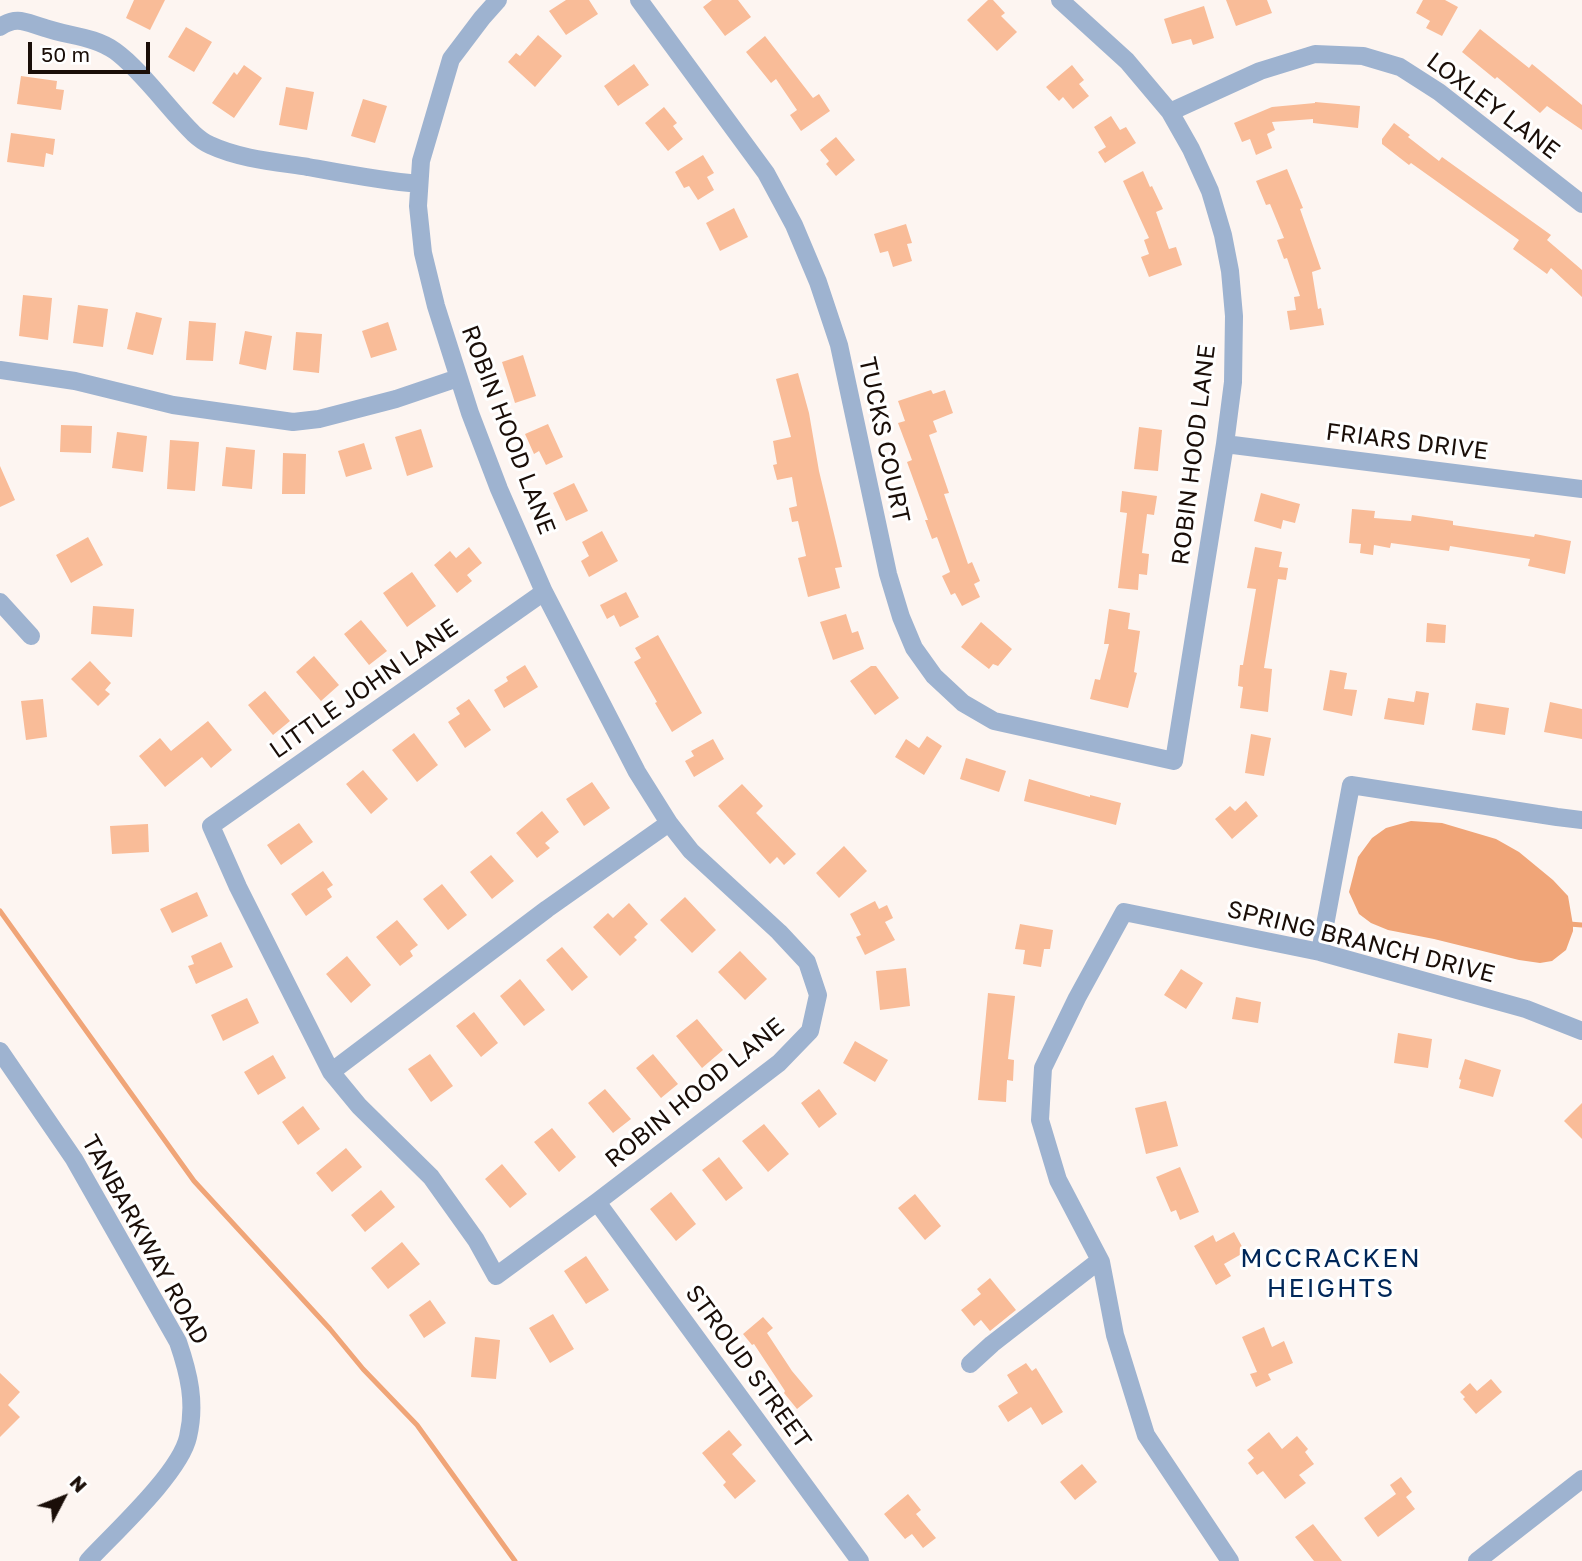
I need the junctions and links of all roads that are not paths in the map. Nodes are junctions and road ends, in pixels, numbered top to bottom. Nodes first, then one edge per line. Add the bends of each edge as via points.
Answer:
1 (498, 0) edge
2 (639, 0) edge
3 (1060, 0) edge
4 (0, 27) edge
5 (1170, 112) junction
6 (419, 184) junction
7 (1582, 204) edge
8 (0, 370) edge
9 (458, 378) junction
10 (1225, 444) junction
11 (1582, 489) edge
12 (544, 592) junction
13 (0, 602) edge
14 (31, 636) dead end
15 (1174, 761) joint
16 (1582, 820) edge
17 (669, 823) junction
18 (1320, 952) junction
19 (1582, 1031) edge
20 (0, 1051) edge
21 (331, 1072) junction
22 (597, 1202) junction
23 (1100, 1260) junction
24 (970, 1364) dead end
25 (1582, 1479) edge
26 (88, 1561) edge
27 (860, 1561) edge
28 (1230, 1561) edge
29 (1477, 1561) edge

1 - 6 street, ROBIN HOOD LANE via 451,59 421,161
2 - 15 street, TUCKS COURT via 766,173 794,225 839,345 888,574 914,648 934,676 963,703 994,721
3 - 5 street, ROBIN HOOD LANE via 1127,61
4 - 6 street via 15,20 30,22 106,46 129,64 191,131 225,151
5 - 7 street, LOXLEY LANE via 1260,71 1315,54 1363,56 1400,67 1439,92
5 - 10 street, ROBIN HOOD LANE via 1210,191 1230,271 1233,382
6 - 9 street, ROBIN HOOD LANE via 423,253
8 - 9 street via 75,381 173,405 293,422 396,399
9 - 12 street, ROBIN HOOD LANE
10 - 11 street, FRIARS DRIVE
10 - 15 street, ROBIN HOOD LANE
12 - 17 street, ROBIN HOOD LANE via 637,772
12 - 21 street, LITTLE JOHN LANE via 211,826
13 - 14 street
16 - 18 street via 1350,785
17 - 21 street
17 - 22 street, ROBIN HOOD LANE via 691,851 807,962 818,995 810,1031 779,1063
18 - 19 street, SPRING BRANCH DRIVE via 1526,1009
18 - 23 street, SPRING BRANCH DRIVE via 1124,912 1043,1068 1040,1120 1058,1180
20 - 26 street, TANBARKWAY ROAD via 74,1159 178,1342 192,1399 188,1439 175,1465
21 - 22 street, ROBIN HOOD LANE via 431,1177 496,1276
22 - 27 street, STROUD STREET
23 - 24 street
23 - 28 street via 1115,1335 1146,1436
25 - 29 street

